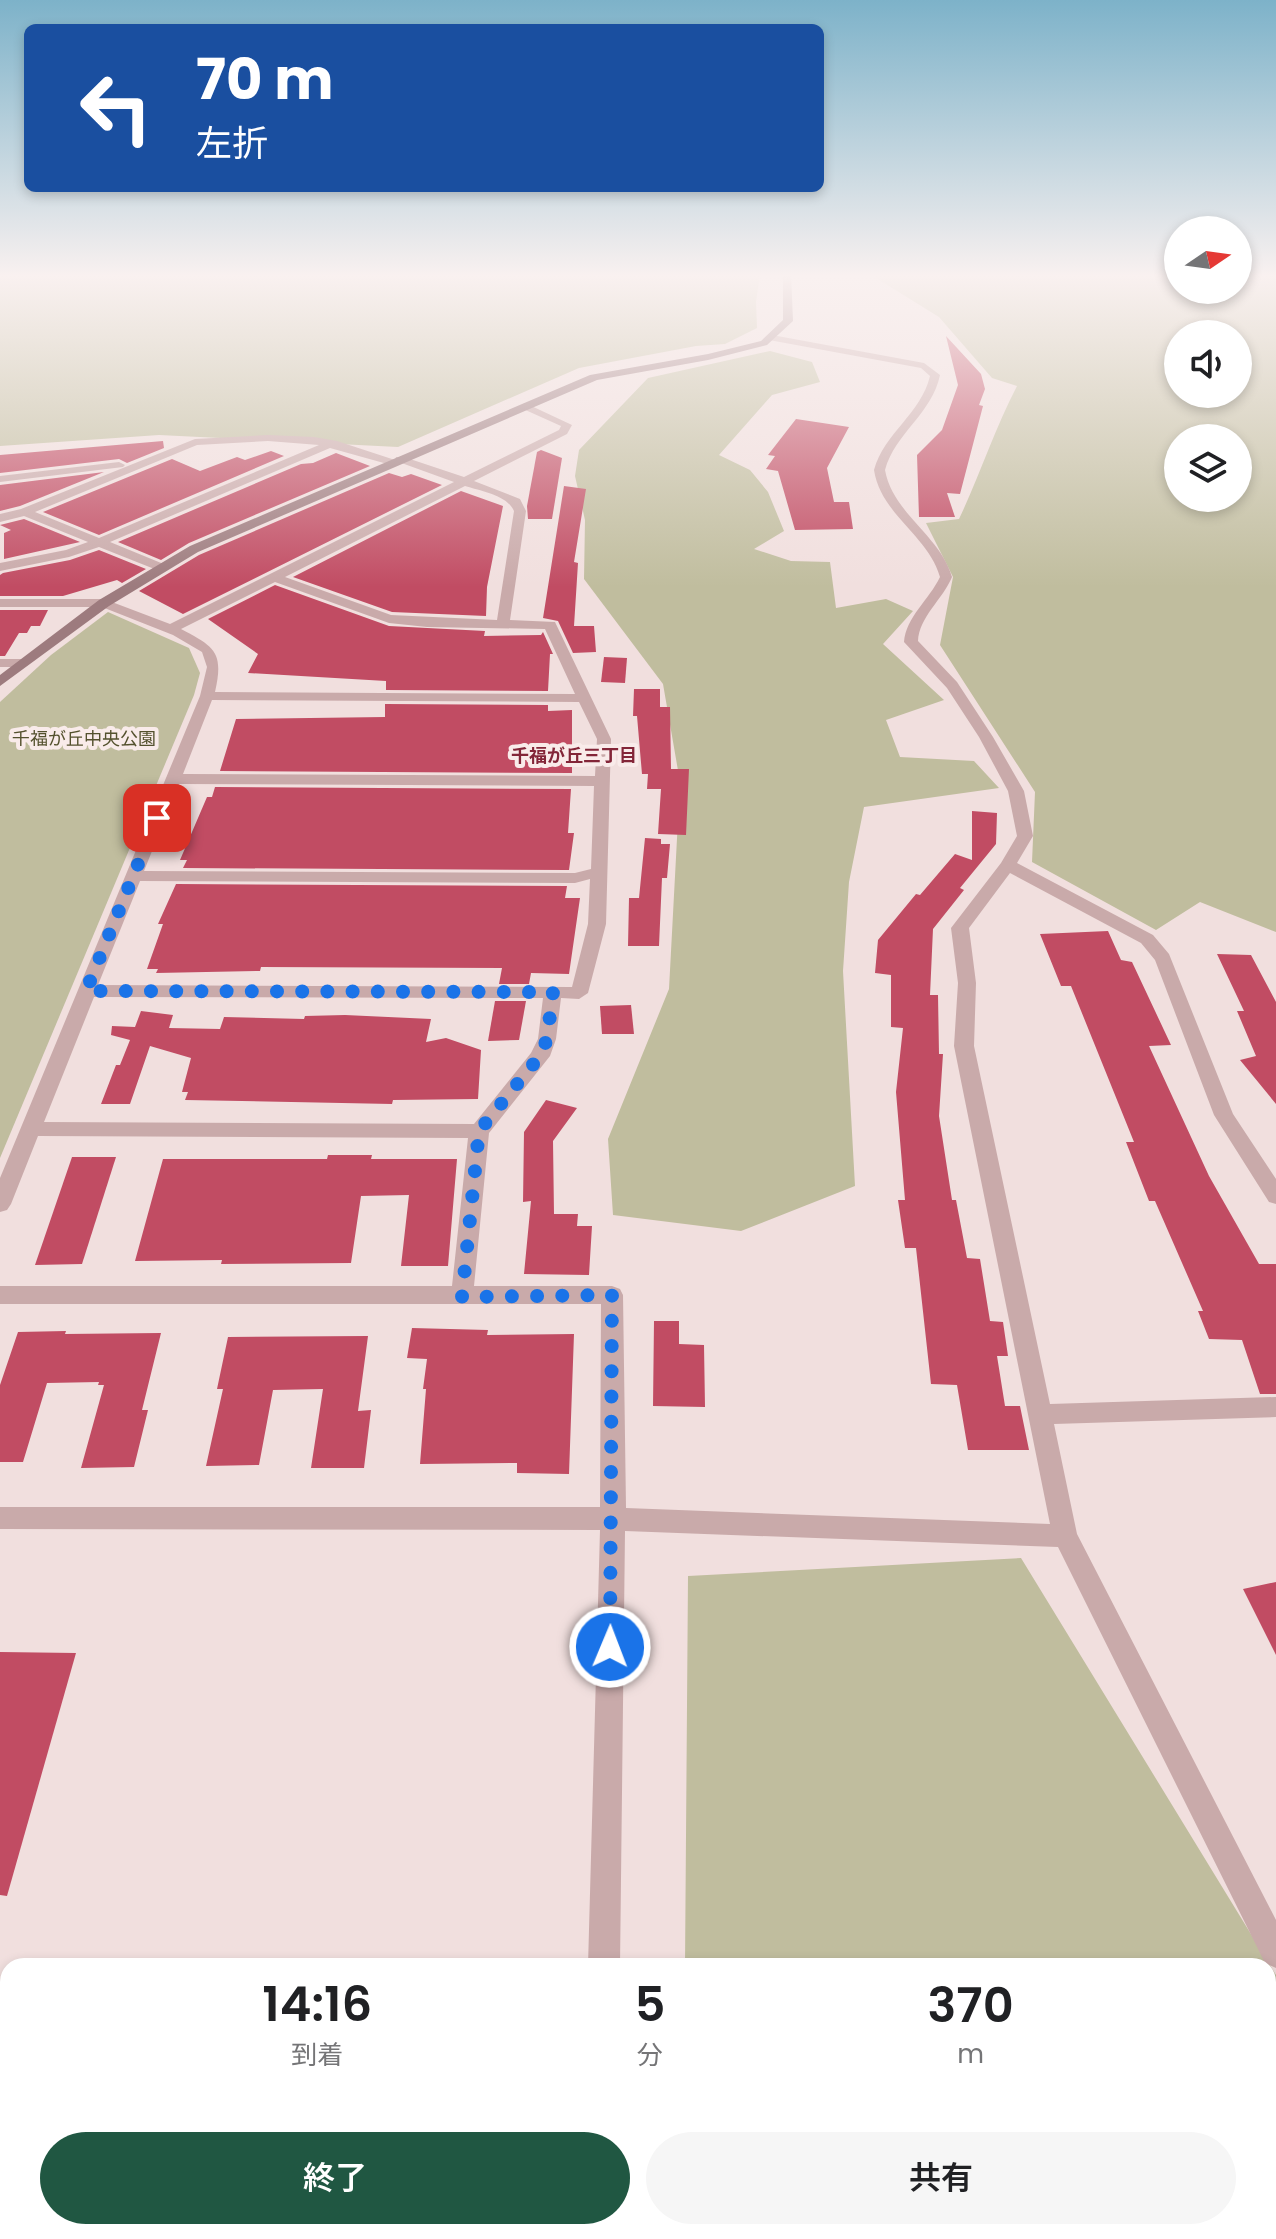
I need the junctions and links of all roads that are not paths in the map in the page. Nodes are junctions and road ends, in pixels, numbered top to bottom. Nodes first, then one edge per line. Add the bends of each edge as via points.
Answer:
1 (595, 377) edge
2 (935, 377) edge
3 (525, 406) junction
4 (333, 443) junction
5 (396, 460) junction
6 (146, 462) junction
7 (0, 479) edge
8 (466, 482) junction
9 (25, 512) junction
10 (0, 518) edge
11 (100, 542) junction
12 (0, 567) edge
13 (162, 568) junction
14 (274, 577) junction
15 (0, 603) edge
16 (104, 603) junction
17 (503, 624) junction
18 (170, 629) junction
19 (0, 663) edge
20 (22, 663) junction
21 (0, 682) edge
22 (207, 696) junction
23 (582, 698) junction
24 (173, 779) junction
25 (602, 781) junction
26 (1008, 865) junction
27 (599, 872) junction
28 (133, 876) junction
29 (86, 991) junction
30 (553, 992) junction
31 (31, 1129) junction
32 (479, 1131) junction
33 (1276, 1196) edge
34 (0, 1204) edge
35 (0, 1295) edge
36 (462, 1297) junction
37 (1276, 1407) edge
38 (1042, 1414) junction
39 (0, 1518) edge
40 (613, 1519) junction
41 (1065, 1536) junction
42 (1276, 1952) edge
43 (604, 1958) edge

1 - 3 street
2 - 26 street via 932,394 884,457 878,473 884,490 940,559 946,577 912,627 911,642 952,685 1016,791 1025,836
3 - 5 street
3 - 8 street via 567,425 563,432
4 - 5 street
4 - 6 street via 295,438 195,442
4 - 11 street
5 - 8 street
5 - 13 street
6 - 7 street
6 - 9 street
8 - 14 street
8 - 17 street via 503,495 520,511
9 - 10 street
9 - 11 street
11 - 12 street
11 - 13 street
13 - 16 street
14 - 17 street via 389,619
14 - 18 street
15 - 16 street
16 - 18 street
16 - 20 street
17 - 23 street via 550,625
18 - 22 street via 208,650 214,667
19 - 20 street
20 - 21 street
22 - 23 street
22 - 24 street
23 - 25 street via 604,739
24 - 25 street
24 - 28 street
25 - 27 street
26 - 33 street via 1147,939 1163,958 1224,1115
26 - 38 street via 960,928 967,983 964,1046
27 - 28 street via 575,878
27 - 30 street via 597,924 579,993
28 - 29 street
29 - 30 street
29 - 31 street
30 - 32 street via 540,1056
31 - 32 street
31 - 34 street
32 - 36 street
35 - 36 street
36 - 40 street via 612,1295
37 - 38 street
38 - 41 street
39 - 40 street
40 - 41 street
40 - 43 street
41 - 42 street

